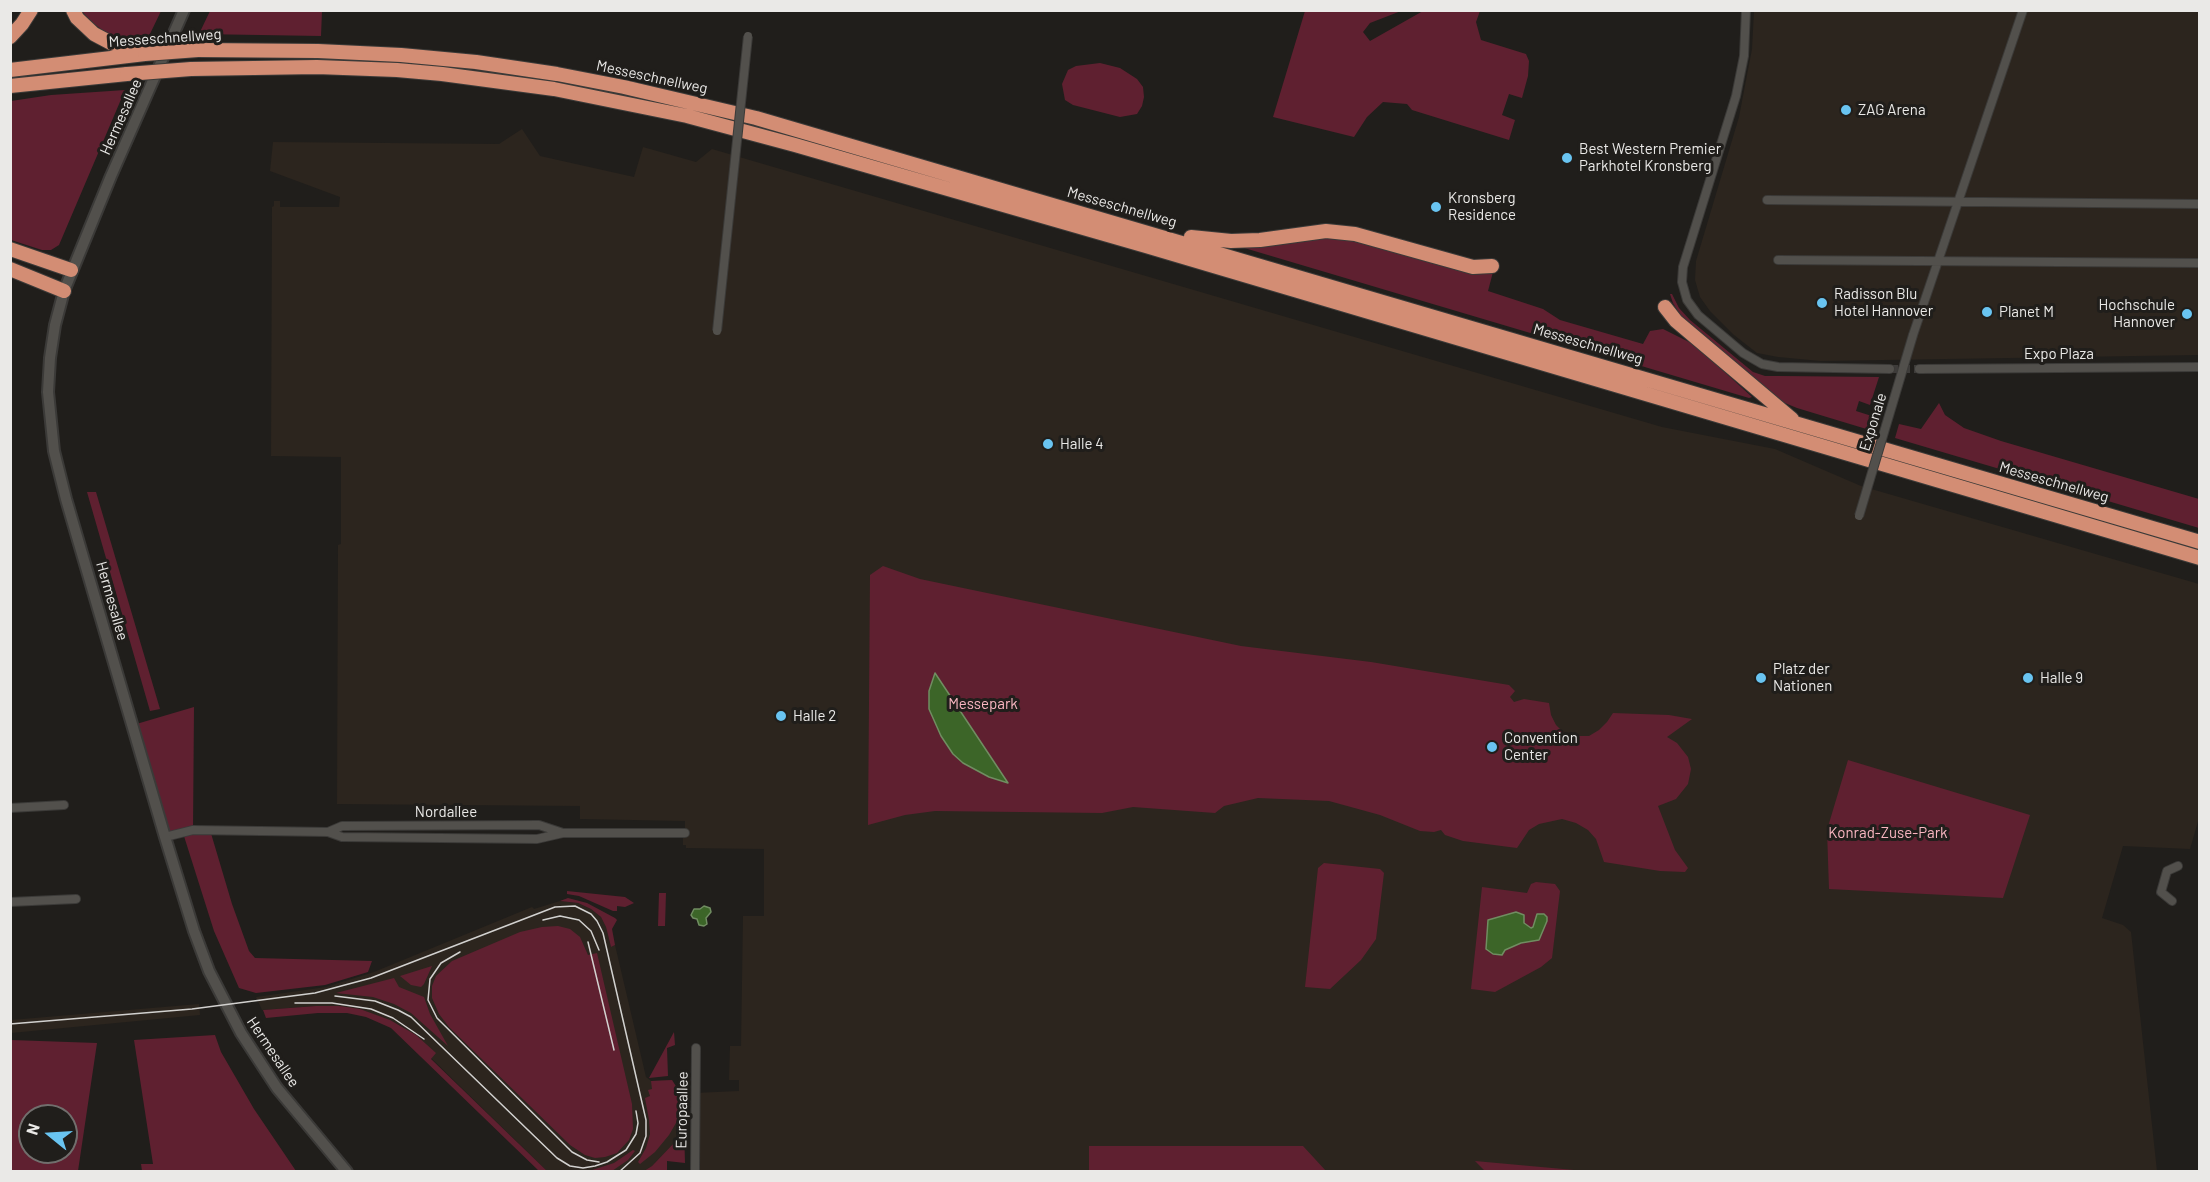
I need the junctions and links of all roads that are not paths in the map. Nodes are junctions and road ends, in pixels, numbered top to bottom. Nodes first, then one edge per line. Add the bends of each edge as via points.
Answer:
1 (31, 10) edge
2 (73, 10) edge
3 (184, 10) edge
4 (1746, 10) edge
5 (2023, 10) edge
6 (748, 36) dead end
7 (10, 38) edge
8 (139, 53) junction
9 (10, 70) edge
10 (34, 82) junction
11 (10, 86) edge
12 (10, 93) edge
13 (1767, 200) dead end
14 (1958, 202) junction
15 (2199, 204) edge
16 (1151, 232) junction
17 (10, 249) edge
18 (1778, 260) dead end
19 (1938, 263) junction
20 (2199, 263) edge
21 (1492, 266) dead end
22 (10, 269) edge
23 (71, 270) junction
24 (64, 291) junction
25 (1665, 307) dead end
26 (717, 331) dead end
27 (2199, 367) edge
28 (1890, 369) tunnel mouth
29 (1919, 369) tunnel mouth
30 (1796, 422) junction
31 (1859, 516) dead end
32 (2199, 542) edge
33 (2199, 558) edge
34 (64, 806) dead end
35 (10, 808) edge
36 (328, 832) junction
37 (685, 832) dead end
38 (563, 833) junction
39 (165, 837) junction
40 (2178, 866) dead end
41 (76, 899) dead end
42 (2172, 901) dead end
43 (10, 902) edge
44 (696, 1048) dead end
45 (347, 1172) edge
46 (695, 1172) edge

1 - 7 highway
2 - 8 highway via 94,34
3 - 23 main road, Hermesallee
4 - 28 street via 1744,56 1736,96 1683,267 1687,300 1698,315 1762,364
5 - 14 street
6 - 26 street, bridge
8 - 9 highway, Messeschnellweg
8 - 16 highway, Messeschnellweg, bridge via 308,50 401,55 476,62 613,85 756,118
10 - 11 highway, Messeschnellweg
10 - 12 highway
10 - 33 highway, Messeschnellweg, bridge via 191,69 397,70 554,89 687,116 1135,243
13 - 14 street
14 - 15 street
14 - 19 street
16 - 21 highway via 1231,241 1326,231 1355,234 1473,267
16 - 30 highway, Messeschnellweg
17 - 23 highway
18 - 19 street
19 - 20 street
19 - 31 street, Exponale, bridge
22 - 24 highway
23 - 24 main road, Hermesallee
24 - 39 main road, Hermesallee via 50,358 48,392 54,451
25 - 30 highway via 1676,321
27 - 29 street, Expo Plaza
30 - 32 highway, Messeschnellweg
34 - 35 street
36 - 38 street, Nordallee via 342,837 537,839
36 - 38 street, Nordallee via 342,826 538,825
36 - 39 street, Nordallee via 193,830
37 - 38 street, Nordallee
39 - 45 main road, Hermesallee via 209,971 241,1033 277,1088
40 - 42 street via 2167,872 2161,892
41 - 43 street
44 - 46 street, Europaallee

